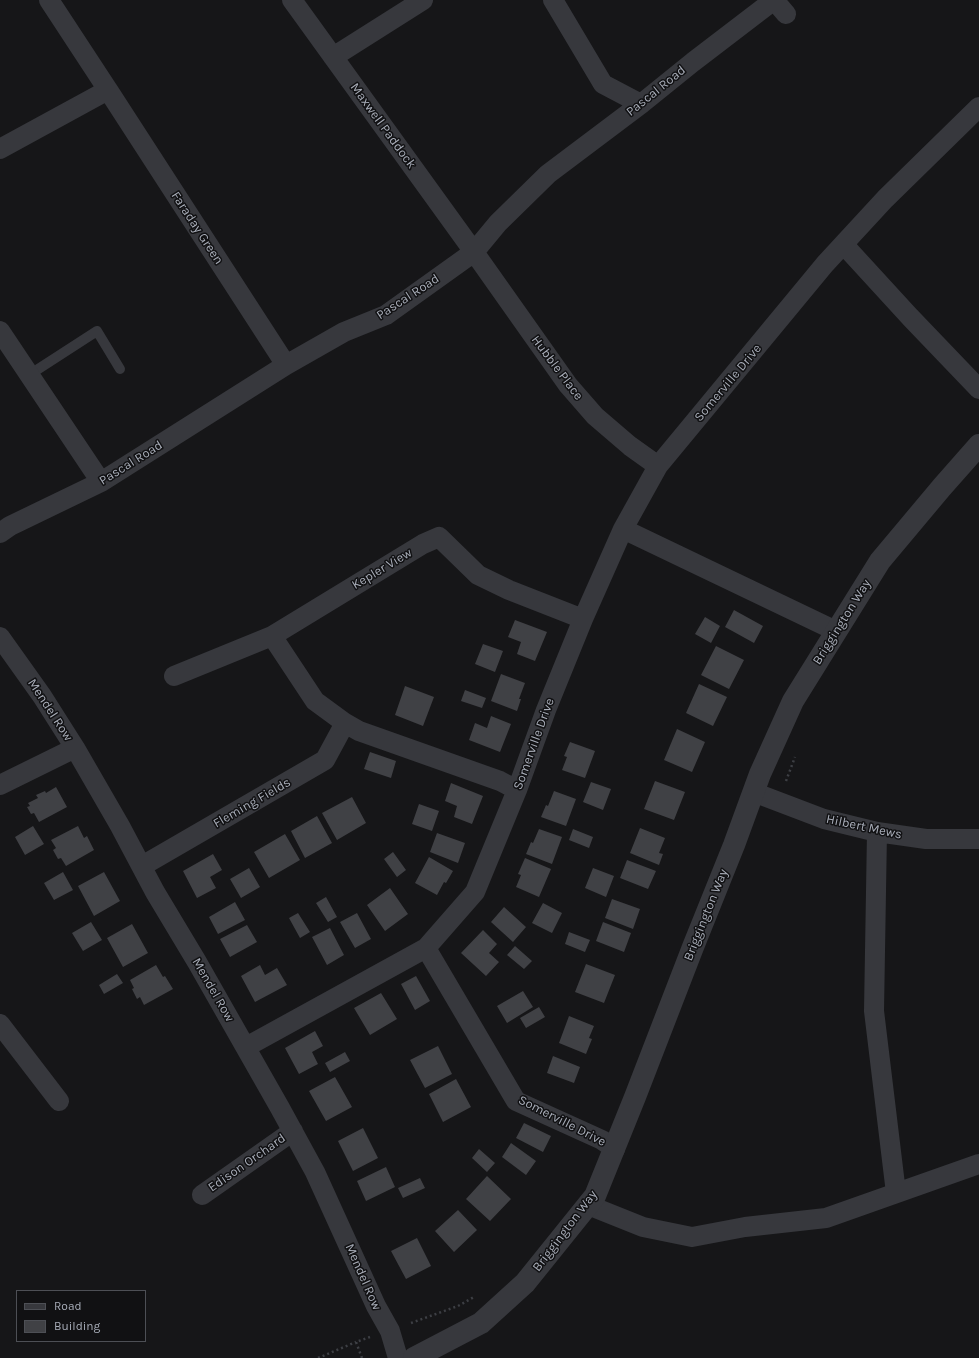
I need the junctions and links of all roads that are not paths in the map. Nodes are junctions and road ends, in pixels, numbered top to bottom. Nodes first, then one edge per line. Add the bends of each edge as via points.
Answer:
1 (49, 0) edge
2 (292, 0) edge
3 (423, 0) edge
4 (553, 0) edge
5 (778, 5) edge
6 (333, 57) junction
7 (108, 90) junction
8 (641, 104) junction
9 (979, 107) edge
10 (0, 149) edge
11 (844, 245) junction
12 (474, 252) junction
13 (0, 330) edge
14 (286, 365) junction
15 (120, 368) dead end
16 (29, 375) junction
17 (979, 389) edge
18 (979, 445) edge
19 (658, 466) junction
20 (101, 482) junction
21 (623, 529) junction
22 (0, 533) edge
23 (583, 619) junction
24 (836, 630) junction
25 (272, 636) junction
26 (0, 637) edge
27 (174, 676) dead end
28 (344, 723) junction
29 (75, 748) junction
30 (0, 785) edge
31 (517, 790) junction
32 (754, 792) junction
33 (878, 832) junction
34 (979, 839) edge
35 (142, 866) junction
36 (426, 948) junction
37 (0, 1024) edge
38 (246, 1047) junction
39 (59, 1101) dead end
40 (293, 1131) junction
41 (614, 1148) junction
42 (979, 1164) edge
43 (896, 1193) junction
44 (202, 1195) dead end
45 (588, 1205) junction
46 (398, 1358) edge
47 (414, 1358) edge

1 - 7 street, Faraday Green
2 - 6 street, Maxwell Paddock
3 - 6 street
4 - 8 street via 603,84
5 - 8 street, Pascal Road via 693,62
6 - 12 street, Maxwell Paddock
7 - 10 street
7 - 14 street, Faraday Green
8 - 12 street, Pascal Road via 548,174 498,223
9 - 11 street, Somerville Drive via 885,198
11 - 17 street
11 - 19 street, Somerville Drive via 825,264
12 - 14 street, Pascal Road via 386,315 344,332
12 - 19 street, Hubble Place via 572,390 595,416
13 - 16 street
14 - 20 street, Pascal Road
15 - 16 lane via 97,331
16 - 20 street
18 - 24 street, Briggington Way via 880,561
19 - 21 street, Somerville Drive
20 - 22 street, Pascal Road
21 - 23 street, Somerville Drive
21 - 24 street
23 - 25 street, Kepler View via 478,575 439,537 423,544
23 - 31 street, Somerville Drive
24 - 32 street, Briggington Way via 793,701
25 - 27 street, Kepler View
25 - 28 street via 315,702
26 - 29 street, Mendel Row
28 - 31 street via 359,731 500,781
28 - 35 street, Fleming Fields via 325,760
29 - 30 street
29 - 35 street, Mendel Row
31 - 36 street, Somerville Drive via 476,892
32 - 33 street, Hilbert Mews via 824,819
32 - 41 street, Briggington Way
33 - 34 street, Hilbert Mews via 926,839
33 - 43 street via 874,1011
35 - 38 street, Mendel Row
36 - 38 street, Somerville Drive
36 - 41 street, Somerville Drive via 516,1101 602,1140
37 - 39 street
38 - 40 street, Mendel Row
40 - 44 street, Edison Orchard
40 - 46 street, Mendel Row via 315,1172 376,1306 390,1330
41 - 45 street, Briggington Way via 595,1196
42 - 43 street
43 - 45 street via 826,1218 745,1227 692,1237 643,1227
45 - 47 street, Briggington Way via 525,1283 481,1323

